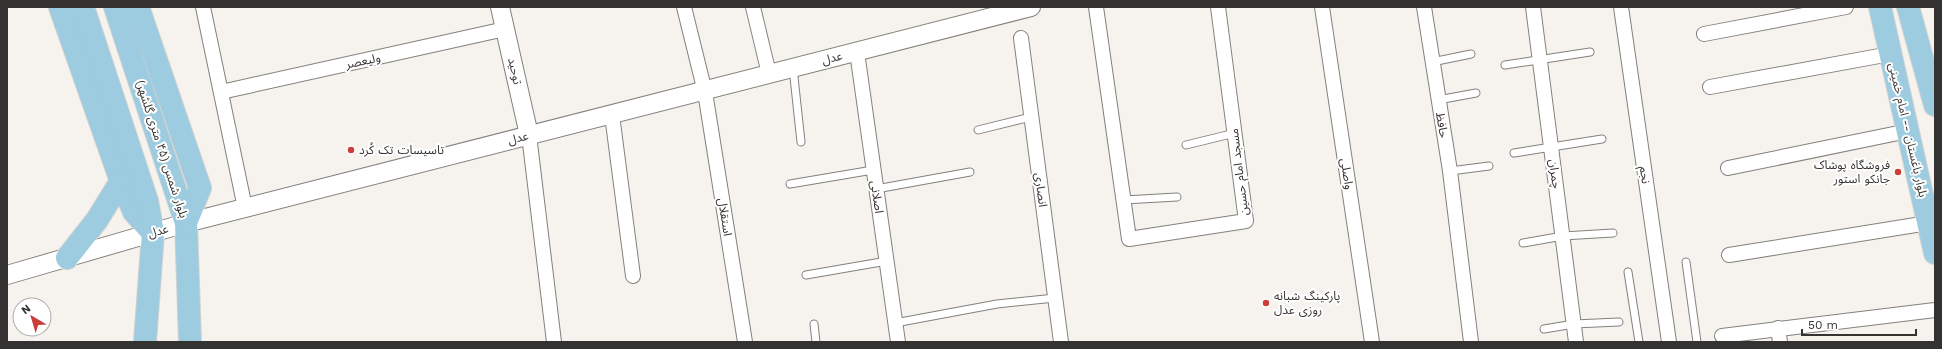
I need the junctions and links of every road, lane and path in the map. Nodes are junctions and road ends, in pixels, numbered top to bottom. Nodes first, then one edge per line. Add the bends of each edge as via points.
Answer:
1 (60, 7) edge
2 (83, 7) edge
3 (115, 7) edge
4 (138, 7) edge
5 (500, 7) edge
6 (684, 7) edge
7 (753, 7) edge
8 (1030, 7) edge
9 (1096, 7) edge
10 (1218, 7) edge
11 (1322, 7) edge
12 (1424, 7) edge
13 (1533, 7) edge
14 (1621, 7) edge
15 (1846, 7) edge
16 (1880, 7) edge
17 (206, 8) edge
18 (1909, 10) edge
19 (505, 29) junction
20 (1704, 34) dead end
21 (1021, 38) dead end
22 (856, 52) junction
23 (1590, 52) dead end
24 (1471, 54) dead end
25 (1890, 54) junction
26 (1540, 60) junction
27 (1432, 62) junction
28 (1505, 65) dead end
29 (793, 68) junction
30 (769, 74) junction
31 (1710, 87) dead end
32 (221, 92) junction
33 (705, 92) junction
34 (1476, 93) dead end
35 (1438, 100) junction
36 (1935, 105) edge
37 (612, 115) junction
38 (1032, 117) junction
39 (978, 130) dead end
40 (1908, 131) junction
41 (1235, 133) junction
42 (529, 135) junction
43 (1602, 139) dead end
44 (801, 142) dead end
45 (1186, 145) dead end
46 (1551, 148) junction
47 (1514, 153) dead end
48 (1489, 166) dead end
49 (1728, 168) dead end
50 (873, 170) junction
51 (1450, 171) junction
52 (970, 172) dead end
53 (121, 181) junction
54 (790, 184) dead end
55 (876, 189) junction
56 (1176, 197) dead end
57 (1124, 200) junction
58 (245, 208) junction
59 (186, 223) junction
60 (1928, 223) junction
61 (1613, 232) dead end
62 (153, 233) junction
63 (1562, 236) junction
64 (1523, 243) dead end
65 (1935, 253) edge
66 (1729, 255) dead end
67 (67, 258) junction
68 (886, 262) junction
69 (1686, 262) dead end
70 (1628, 272) dead end
71 (7, 275) edge
72 (806, 275) dead end
73 (633, 276) dead end
74 (1055, 298) junction
75 (1935, 310) edge
76 (1620, 322) dead end
77 (895, 323) junction
78 (814, 324) dead end
79 (1574, 324) junction
80 (1544, 328) dead end
81 (1778, 328) junction
82 (1722, 336) dead end
83 (145, 342) edge
84 (190, 342) edge
85 (554, 342) edge
86 (745, 342) edge
87 (816, 342) edge
88 (898, 342) edge
89 (1061, 342) edge
90 (1372, 342) edge
91 (1470, 342) edge
92 (1576, 342) edge
93 (1638, 342) edge
94 (1669, 342) edge
95 (1698, 342) edge
96 (1780, 342) edge

1 - 53 main road
2 - 62 main road via 147,201
3 - 59 main road, بلوار شمس (۴۵ متری گلشهر)
4 - 59 main road via 200,188
5 - 19 street, توحید
6 - 33 street, استقلال
7 - 30 street
8 - 22 street, عدل
9 - 57 street
10 - 41 street, مسجد امام حسین
11 - 90 street, واصلی
12 - 27 street, حافظ
13 - 26 street, چمران
14 - 94 street, نجم
15 - 20 street
16 - 25 main road, بلوار باغستان -- امام خمینی
17 - 32 street
18 - 36 main road
19 - 32 street, ولیعصر
19 - 42 street, توحید
21 - 38 street, انصاری
22 - 29 street, عدل
22 - 50 street, اصلانی
23 - 26 lane
24 - 27 lane
25 - 31 street
25 - 40 main road, بلوار باغستان -- امام خمینی
26 - 28 lane
26 - 46 street, چمران
27 - 35 street, حافظ
29 - 30 street, عدل
29 - 44 lane
30 - 33 street, عدل
32 - 58 street
33 - 37 street, عدل
33 - 86 street, استقلال
34 - 35 lane
35 - 51 street, حافظ
37 - 42 street, عدل
37 - 73 street
38 - 39 lane
38 - 74 street, انصاری
40 - 49 street
40 - 60 main road, بلوار باغستان -- امام خمینی
41 - 45 lane
41 - 57 street, مسجد امام حسین via 1246,221 1130,239
42 - 58 street, عدل
42 - 85 street
43 - 46 lane
46 - 47 lane
46 - 63 street, چمران
48 - 51 lane
50 - 54 lane
50 - 55 street, اصلانی
51 - 91 street, حافظ
52 - 55 lane
53 - 62 main road via 134,212
53 - 67 main road via 97,220
55 - 68 street, اصلانی
56 - 57 lane
58 - 59 street, عدل
59 - 62 street, عدل
59 - 84 main road, بلوار شمس (۴۵ متری گلشهر)
60 - 65 main road, بلوار باغستان -- امام خمینی
60 - 66 street
61 - 63 lane
62 - 67 street, عدل
62 - 83 main road
63 - 64 lane
63 - 79 street, چمران
67 - 71 street, عدل
68 - 72 lane
68 - 77 street, اصلانی
69 - 95 lane
70 - 93 lane
74 - 77 lane via 997,304
74 - 89 street, انصاری
75 - 81 street
76 - 79 lane
77 - 88 street, اصلانی
78 - 87 lane
79 - 80 lane
79 - 92 street, چمران
81 - 82 street
81 - 96 street

